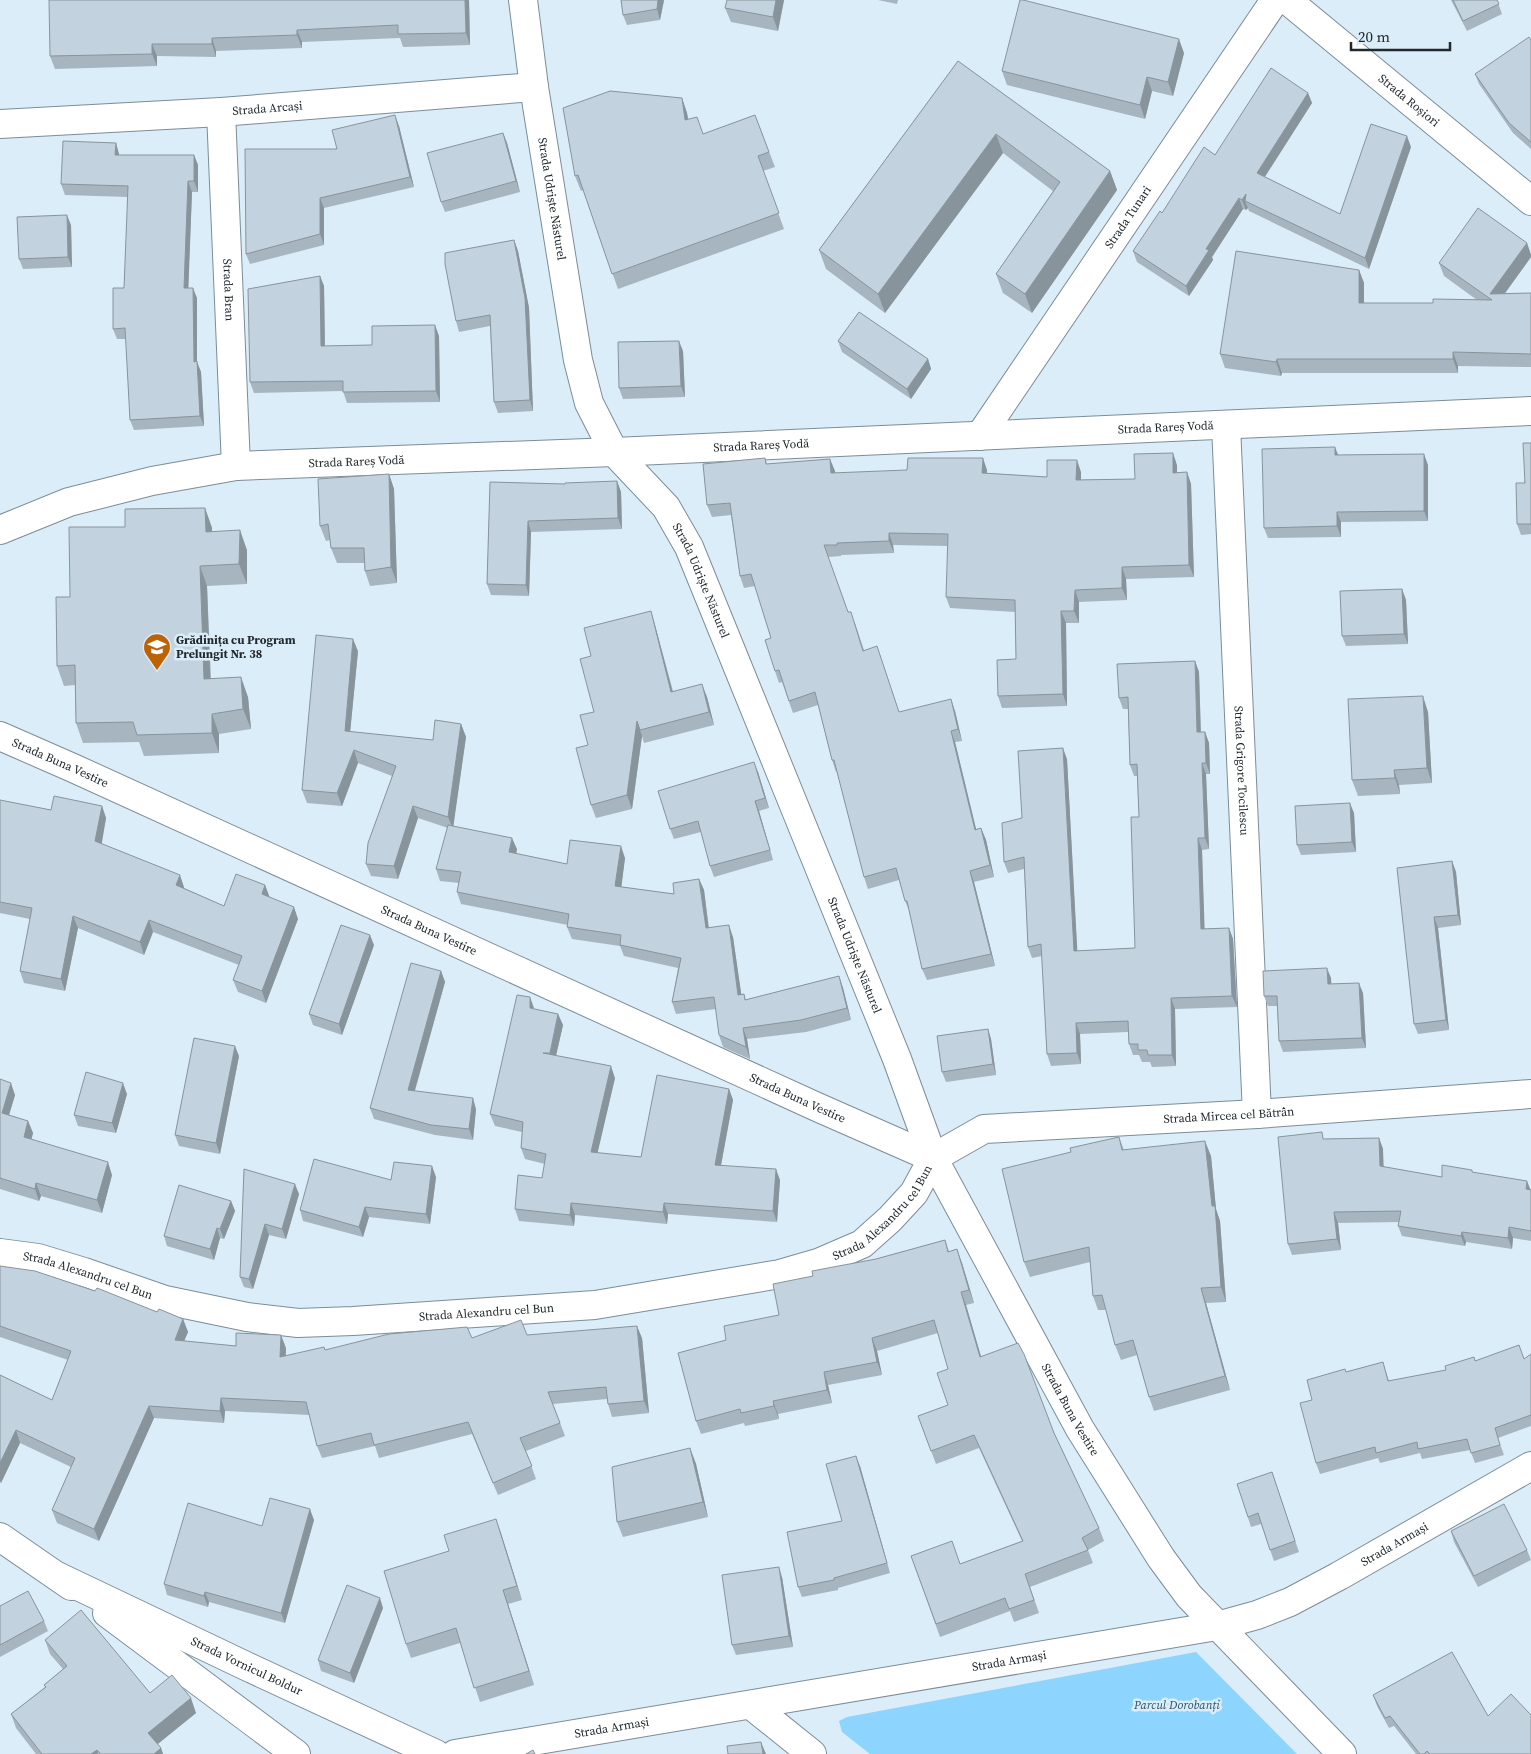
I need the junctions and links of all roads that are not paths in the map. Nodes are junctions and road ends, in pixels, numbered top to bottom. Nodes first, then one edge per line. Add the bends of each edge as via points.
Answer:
1 (523, 0) edge
2 (1275, 0) edge
3 (1287, 0) edge
4 (534, 87) junction
5 (221, 112) junction
6 (0, 124) edge
7 (1531, 201) edge
8 (1531, 412) edge
9 (1226, 426) junction
10 (980, 436) junction
11 (614, 452) junction
12 (236, 466) junction
13 (0, 530) edge
14 (0, 736) edge
15 (1531, 1094) edge
16 (1257, 1114) junction
17 (933, 1158) junction
18 (0, 1253) edge
19 (1531, 1466) edge
20 (0, 1537) edge
21 (58, 1576) junction
22 (1217, 1626) junction
23 (751, 1705) junction
24 (296, 1754) edge
25 (436, 1754) edge
26 (455, 1754) edge
27 (812, 1754) edge
28 (1342, 1754) edge

1 - 4 street, Strada Udriște Năsturel
2 - 10 street, Strada Tunari
3 - 7 street, Strada Roșiori
4 - 5 street, Strada Arcași
4 - 11 street, Strada Udriște Năsturel via 578,360 589,403
5 - 6 street, Strada Arcași
5 - 12 street, Strada Bran
8 - 9 street, Strada Rareș Vodă
9 - 10 street, Strada Rareș Vodă
9 - 16 street, Strada Grigore Tocilescu
10 - 11 street, Strada Rareș Vodă
11 - 12 street, Strada Rareș Vodă
11 - 17 street, Strada Udriște Năsturel via 666,508 689,547 897,1059
12 - 13 street, Strada Rareș Vodă via 152,481 69,502
14 - 17 street, Strada Buna Vestire
15 - 16 street, Strada Mircea cel Bătrân
16 - 17 street, Strada Mircea cel Bătrân via 984,1129
17 - 18 street, Strada Alexandru cel Bun via 914,1193 862,1244 780,1274 595,1305 298,1323 247,1317 166,1300 38,1258
17 - 22 street, Strada Buna Vestire via 1080,1429 1160,1558
19 - 22 street, Strada Armași via 1290,1602
20 - 21 street, Strada Vornicul Boldur
21 - 24 street, Strada Vornicul Boldur
21 - 25 street, Strada Vornicul Boldur
22 - 23 street, Strada Armași
22 - 28 street, Strada Buna Vestire
23 - 26 street, Strada Armași
23 - 27 street

